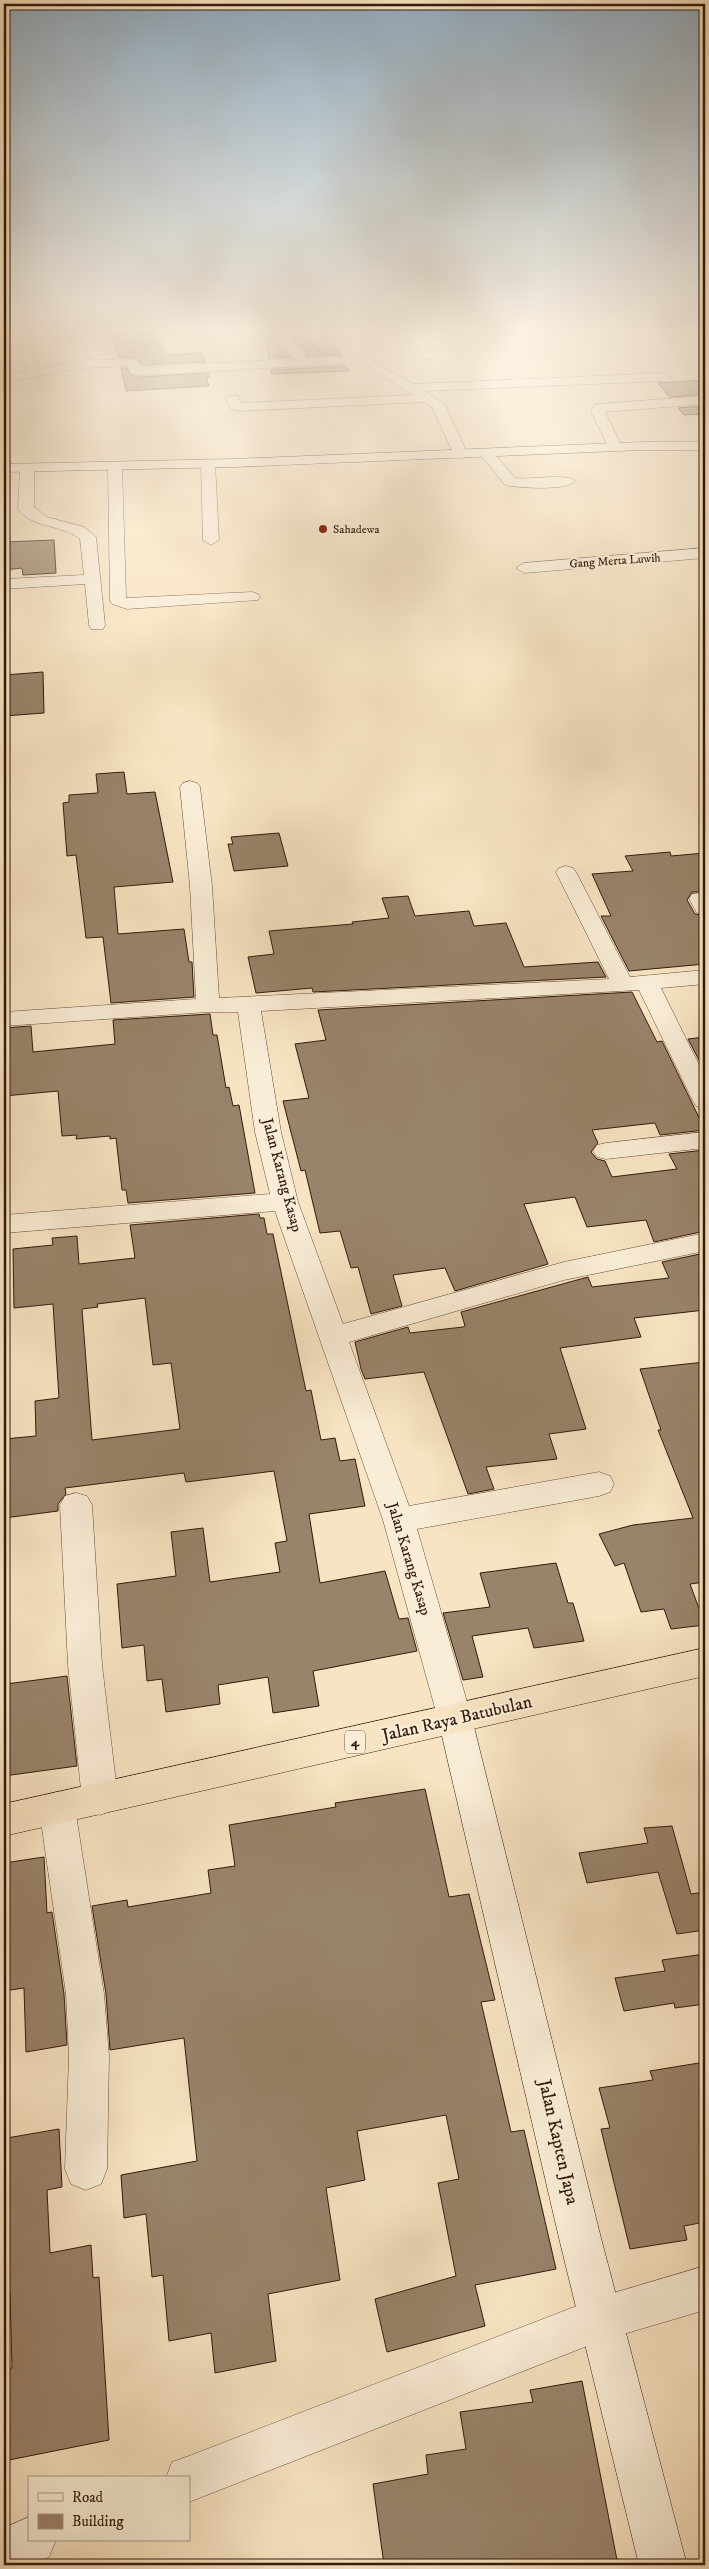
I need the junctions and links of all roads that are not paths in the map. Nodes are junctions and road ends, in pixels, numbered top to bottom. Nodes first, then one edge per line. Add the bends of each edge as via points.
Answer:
1 (458, 449) edge
2 (581, 449) edge
3 (487, 454) junction
4 (461, 455) junction
5 (208, 463) junction
6 (115, 466) junction
7 (46, 467) junction
8 (4, 468) edge
9 (27, 468) junction
10 (568, 481) dead end
11 (45, 485) dead end
12 (211, 540) dead end
13 (705, 553) edge
14 (524, 568) dead end
15 (91, 579) junction
16 (4, 584) edge
17 (252, 597) dead end
18 (97, 625) dead end
19 (190, 787) dead end
20 (566, 872) dead end
21 (705, 977) edge
22 (635, 984) junction
23 (208, 1004) junction
24 (249, 1005) junction
25 (4, 1019) edge
26 (705, 1101) edge
27 (705, 1140) edge
28 (606, 1151) dead end
29 (286, 1202) junction
30 (4, 1224) edge
31 (705, 1242) edge
32 (332, 1337) junction
33 (599, 1484) dead end
34 (76, 1505) dead end
35 (399, 1520) junction
36 (705, 1662) edge
37 (455, 1719) junction
38 (100, 1799) junction
39 (58, 1808) junction
40 (4, 1820) edge
41 (86, 2169) dead end
42 (705, 2288) edge
43 (600, 2319) junction
44 (190, 2479) edge
45 (28, 2542) edge
46 (4, 2552) edge
47 (663, 2565) edge

1 - 4 street
2 - 3 street
3 - 4 street
3 - 10 street via 510,482
4 - 5 street
5 - 6 street
5 - 12 street
6 - 7 street
6 - 17 street via 118,601 127,604
7 - 9 street
7 - 11 street
8 - 9 street
9 - 15 street via 26,509 41,511 42,520 79,530 88,537
13 - 14 street, Gang Merta Luwih
15 - 16 street
15 - 18 street
19 - 23 street via 201,886
20 - 22 street
21 - 22 street
22 - 24 street
22 - 26 street
23 - 24 street
23 - 25 street
24 - 29 street, Jalan Karang Kasap via 268,1132
27 - 28 street
29 - 30 street
29 - 32 street, Jalan Karang Kasap
31 - 32 street via 640,1252 562,1270
32 - 35 street, Jalan Karang Kasap
33 - 35 street
34 - 38 street via 85,1665
35 - 37 street, Jalan Karang Kasap
36 - 37 highway, Jalan Raya Batubulan / 4
37 - 38 highway, Jalan Raya Batubulan / 4
37 - 43 street, Jalan Kapten Japa
38 - 39 highway, Jalan Raya Batubulan / 4
39 - 40 highway, Jalan Raya Batubulan / 4
39 - 41 street via 85,1994 89,2056
42 - 43 street
43 - 44 street
43 - 47 street, Jalan Kapten Japa
45 - 46 street

